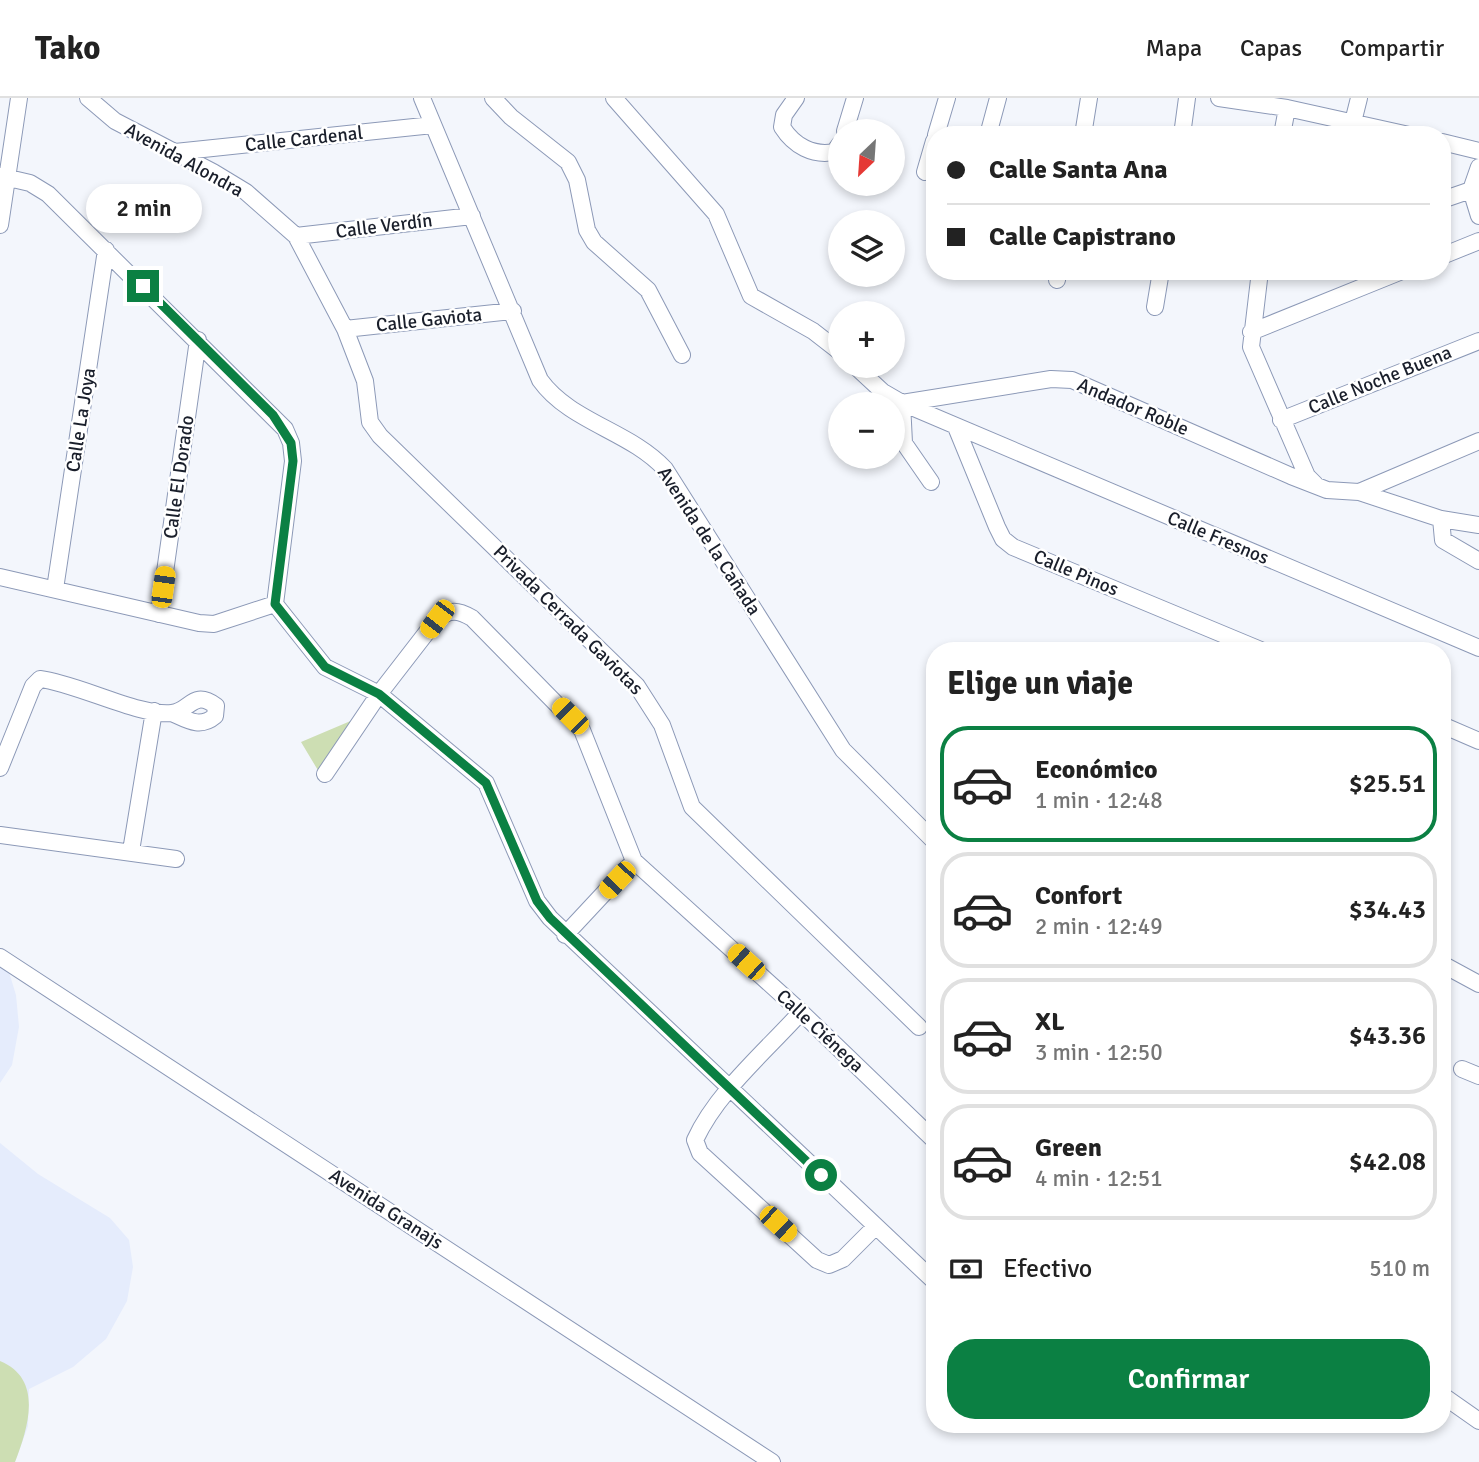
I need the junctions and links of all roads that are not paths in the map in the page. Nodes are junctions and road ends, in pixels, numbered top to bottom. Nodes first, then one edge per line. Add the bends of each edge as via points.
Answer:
1 (19, 98) edge
2 (88, 98) edge
3 (422, 98) edge
4 (493, 98) edge
5 (614, 98) edge
6 (796, 98) edge
7 (855, 98) edge
8 (947, 98) edge
9 (998, 98) edge
10 (1089, 98) edge
11 (1188, 98) edge
12 (1219, 98) edge
13 (1359, 98) edge
14 (1287, 108) junction
15 (849, 119) edge
16 (1353, 122) junction
17 (433, 125) junction
18 (939, 126) edge
19 (990, 126) edge
20 (1084, 126) edge
21 (1183, 126) edge
22 (1284, 126) edge
23 (1370, 126) edge
24 (1451, 144) edge
25 (1479, 151) edge
26 (175, 152) junction
27 (828, 153) edge
28 (1479, 167) edge
29 (926, 169) edge
30 (925, 172) dead end
31 (3, 176) edge
32 (1471, 190) junction
33 (1451, 197) edge
34 (472, 216) junction
35 (1479, 216) edge
36 (0, 225) edge
37 (296, 236) junction
38 (1479, 241) edge
39 (106, 250) junction
40 (1451, 252) edge
41 (1160, 280) edge
42 (1259, 280) edge
43 (1380, 280) edge
44 (1155, 307) dead end
45 (513, 310) junction
46 (345, 329) junction
47 (1251, 332) junction
48 (198, 340) junction
49 (1479, 341) edge
50 (828, 343) edge
51 (682, 355) dead end
52 (868, 378) edge
53 (883, 392) edge
54 (905, 403) edge
55 (905, 404) edge
56 (1281, 420) junction
57 (956, 427) junction
58 (1479, 441) edge
59 (905, 444) edge
60 (930, 482) dead end
61 (1315, 485) junction
62 (1359, 492) junction
63 (1441, 519) junction
64 (1479, 525) edge
65 (1479, 561) edge
66 (0, 577) edge
67 (55, 589) junction
68 (275, 604) junction
69 (159, 614) junction
70 (1242, 642) edge
71 (1479, 648) edge
72 (379, 694) junction
73 (154, 711) junction
74 (174, 713) dead end
75 (1451, 729) edge
76 (1479, 741) edge
77 (0, 768) edge
78 (325, 774) dead end
79 (926, 833) edge
80 (0, 835) edge
81 (131, 851) junction
82 (176, 859) dead end
83 (634, 861) junction
84 (565, 934) junction
85 (0, 957) edge
86 (1451, 969) edge
87 (1479, 984) edge
88 (802, 1012) junction
89 (919, 1027) dead end
90 (1462, 1069) dead end
91 (1479, 1076) edge
92 (732, 1088) junction
93 (926, 1132) edge
94 (875, 1227) junction
95 (926, 1274) edge
96 (1451, 1401) edge
97 (1479, 1421) edge
98 (772, 1462) edge

1 - 31 street
2 - 26 street, Avenida Alondra via 115,121
3 - 17 street, Avenida de la Cañada
4 - 51 street via 568,162 594,242 648,290
5 - 50 street via 716,214 751,296
6 - 27 street via 782,127 789,138
7 - 15 street
8 - 18 street
9 - 19 street
10 - 20 street
11 - 21 street
12 - 14 street
13 - 16 street
14 - 16 street
14 - 22 street
16 - 23 street
17 - 26 street, Calle Cardenal
17 - 34 street, Avenida de la Cañada
24 - 25 street
26 - 37 street, Avenida Alondra via 246,192
28 - 32 street
29 - 30 street
31 - 36 street
31 - 39 street via 30,183 48,194
32 - 33 street
32 - 35 street
34 - 37 street, Calle Verdín
34 - 45 street, Avenida de la Cañada
37 - 46 street, Avenida Alondra
38 - 40 street
39 - 48 street
39 - 67 street, Calle La Joya
41 - 44 street
42 - 47 street
43 - 47 street
45 - 46 street, Calle Gaviota
45 - 79 street, Avenida de la Cañada via 549,393 638,445 665,469 843,750
46 - 89 street, Privada Cerrada Gaviotas via 365,382 370,422 380,436 637,686 662,725 692,807
47 - 56 street via 1254,358
48 - 68 street via 273,415 291,443 293,461
48 - 69 street, Calle El Dorado
49 - 56 street, Calle Noche Buena
52 - 53 street, Calle Fresnos
54 - 61 street, Andador Roble via 1051,379 1072,380
55 - 57 street, Calle Fresnos
56 - 61 street
57 - 70 street, Calle Pinos via 997,527 1013,547
57 - 71 street, Calle Fresnos
58 - 62 street
59 - 60 street
61 - 62 street, Andador Roble
62 - 63 street
63 - 64 street
63 - 65 street via 1443,540
66 - 67 street
67 - 69 street
68 - 69 street via 214,624
68 - 72 street via 325,667
72 - 78 street
72 - 83 street, Calle Ciénega via 437,619 447,611 461,611 472,618 582,730
72 - 84 street via 486,783 537,901
73 - 74 street
73 - 77 street via 40,680
73 - 81 street
75 - 76 street
80 - 81 street
81 - 82 street
83 - 84 street
83 - 88 street, Calle Ciénega
84 - 92 street
85 - 98 street, Avenida Granajs
86 - 87 street
88 - 92 street
88 - 93 street, Calle Ciénega
90 - 91 street
92 - 94 street
92 - 94 street via 701,1127 695,1140 700,1153 817,1260 829,1265 843,1259
94 - 95 street
96 - 97 street

